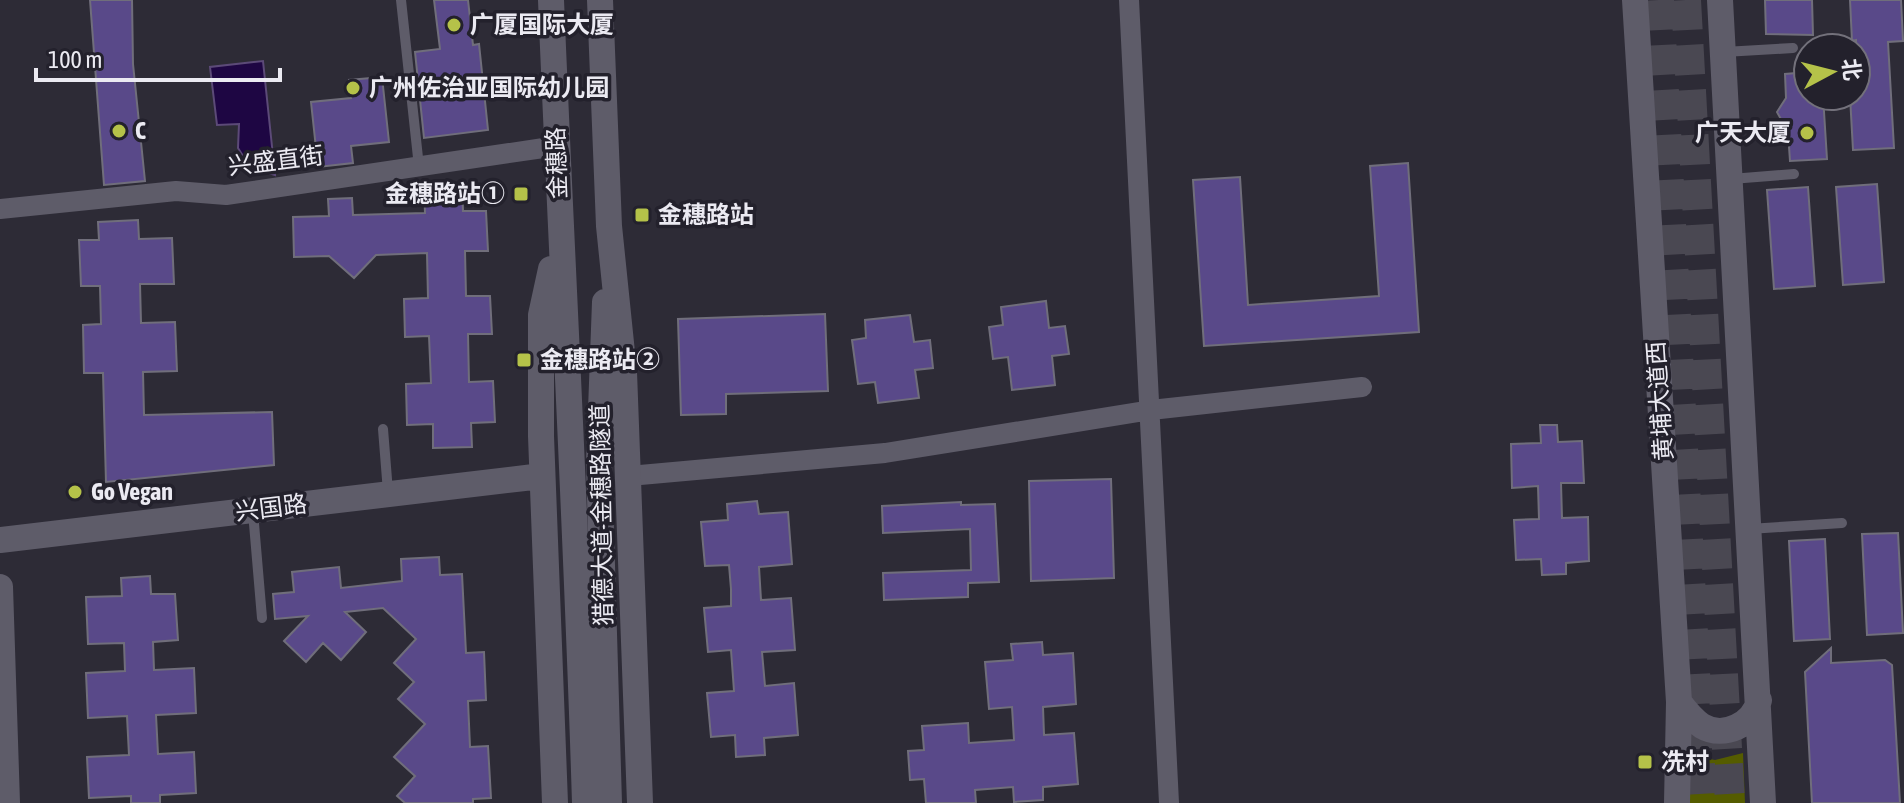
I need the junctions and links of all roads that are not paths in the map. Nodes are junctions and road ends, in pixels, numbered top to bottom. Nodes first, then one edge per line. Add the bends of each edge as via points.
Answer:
1 (401, 0) edge
2 (551, 0) edge
3 (600, 0) edge
4 (1129, 0) edge
5 (1635, 0) edge
6 (1720, 0) edge
7 (1792, 48) edge
8 (1723, 52) junction
9 (557, 146) junction
10 (419, 167) junction
11 (1794, 174) dead end
12 (1731, 179) junction
13 (0, 209) edge
14 (609, 226) junction
15 (559, 230) junction
16 (1362, 387) dead end
17 (1151, 410) junction
18 (383, 429) dead end
19 (542, 476) junction
20 (629, 476) junction
21 (388, 494) junction
22 (253, 510) junction
23 (1842, 523) dead end
24 (1749, 529) junction
25 (0, 540) edge
26 (0, 587) edge
27 (262, 618) dead end
28 (1759, 700) junction
29 (1679, 702) junction
30 (7, 803) edge
31 (555, 803) edge
32 (585, 803) edge
33 (609, 803) edge
34 (640, 803) edge
35 (1169, 803) edge
36 (1677, 803) edge
37 (1763, 803) edge

1 - 10 lane
2 - 9 main road, 金穗路
3 - 14 main road, 金穗路
4 - 17 street
5 - 29 main road, 黄埔大道西
6 - 8 main road
7 - 8 lane
8 - 12 main road
9 - 10 street, 兴盛直街
9 - 15 main road, 金穗路
10 - 13 street, 兴盛直街 via 226,195 176,191
11 - 12 lane
12 - 24 main road
14 - 20 main road
14 - 33 main road, 猎德大道-金穗路隧道 via 599,464
15 - 19 main road via 541,315
15 - 32 main road, 猎德大道-金穗路隧道
16 - 17 street
17 - 20 street via 885,453
17 - 35 street
18 - 21 lane
19 - 21 main road, 兴国路
19 - 31 main road
20 - 34 main road
21 - 22 main road, 兴国路
22 - 25 main road, 兴国路
22 - 27 lane
23 - 24 lane
24 - 28 main road
26 - 30 main road
28 - 29 main road via 1744,723 1720,731 1700,725
28 - 37 main road
29 - 36 main road, 黄埔大道西

